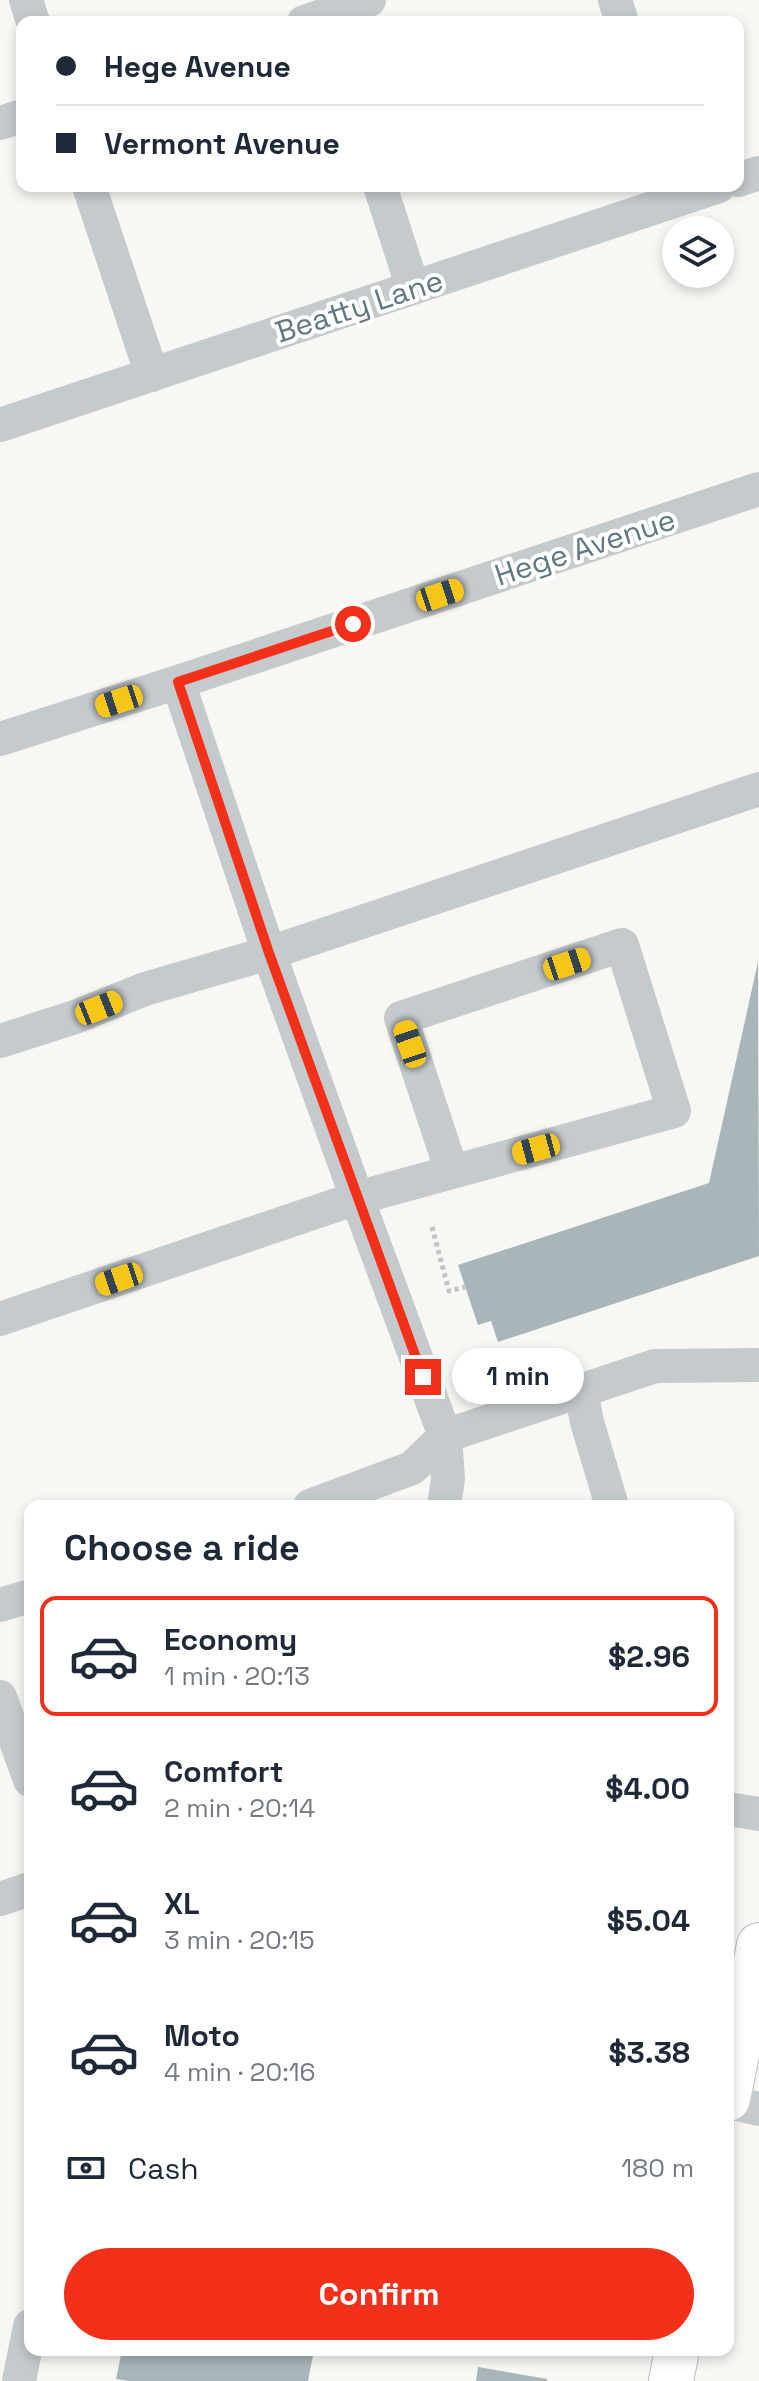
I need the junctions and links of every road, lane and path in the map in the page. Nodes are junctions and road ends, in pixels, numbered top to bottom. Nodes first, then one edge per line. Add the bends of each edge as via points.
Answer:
1 (369, 0) edge
2 (318, 15) edge
3 (91, 192) edge
4 (382, 192) edge
5 (679, 192) edge
6 (413, 288) junction
7 (152, 375) junction
8 (0, 425) edge
9 (759, 489) edge
10 (178, 682) junction
11 (0, 739) edge
12 (759, 789) edge
13 (269, 953) junction
14 (0, 1041) edge
15 (452, 1172) junction
16 (357, 1198) junction
17 (432, 1227) dead end
18 (465, 1287) dead end
19 (0, 1319) edge
20 (759, 1365) edge
21 (581, 1391) junction
22 (445, 1436) junction
23 (326, 1500) edge
24 (445, 1500) edge
25 (610, 1500) edge
26 (24, 1598) edge
27 (0, 1605) edge
28 (0, 1697) edge
29 (24, 1763) edge
30 (734, 1810) edge
31 (759, 1814) edge
32 (24, 1891) edge
33 (0, 1899) edge
34 (759, 1945) edge
35 (734, 2071) edge
36 (734, 2103) edge
37 (759, 2109) edge
38 (24, 2356) edge
39 (676, 2356) edge
40 (19, 2381) edge
41 (671, 2381) edge

1 - 2 street
3 - 7 street
4 - 6 street
5 - 6 street, Beatty Lane
6 - 7 street, Beatty Lane
7 - 8 street, Beatty Lane
9 - 10 street, Hege Avenue
10 - 11 street, Hege Avenue
10 - 13 street
12 - 13 street
13 - 14 street via 145,989
13 - 16 street
15 - 15 street via 674,1111 622,945 401,1018
15 - 16 street
16 - 19 street
16 - 22 street
17 - 18 path via 449,1291
20 - 21 street via 655,1366
21 - 22 street
21 - 25 street
22 - 23 street via 412,1468
22 - 24 street
26 - 27 street
28 - 29 street
30 - 31 street
32 - 33 street
34 - 35 highway
36 - 37 street
38 - 40 street
39 - 41 highway

